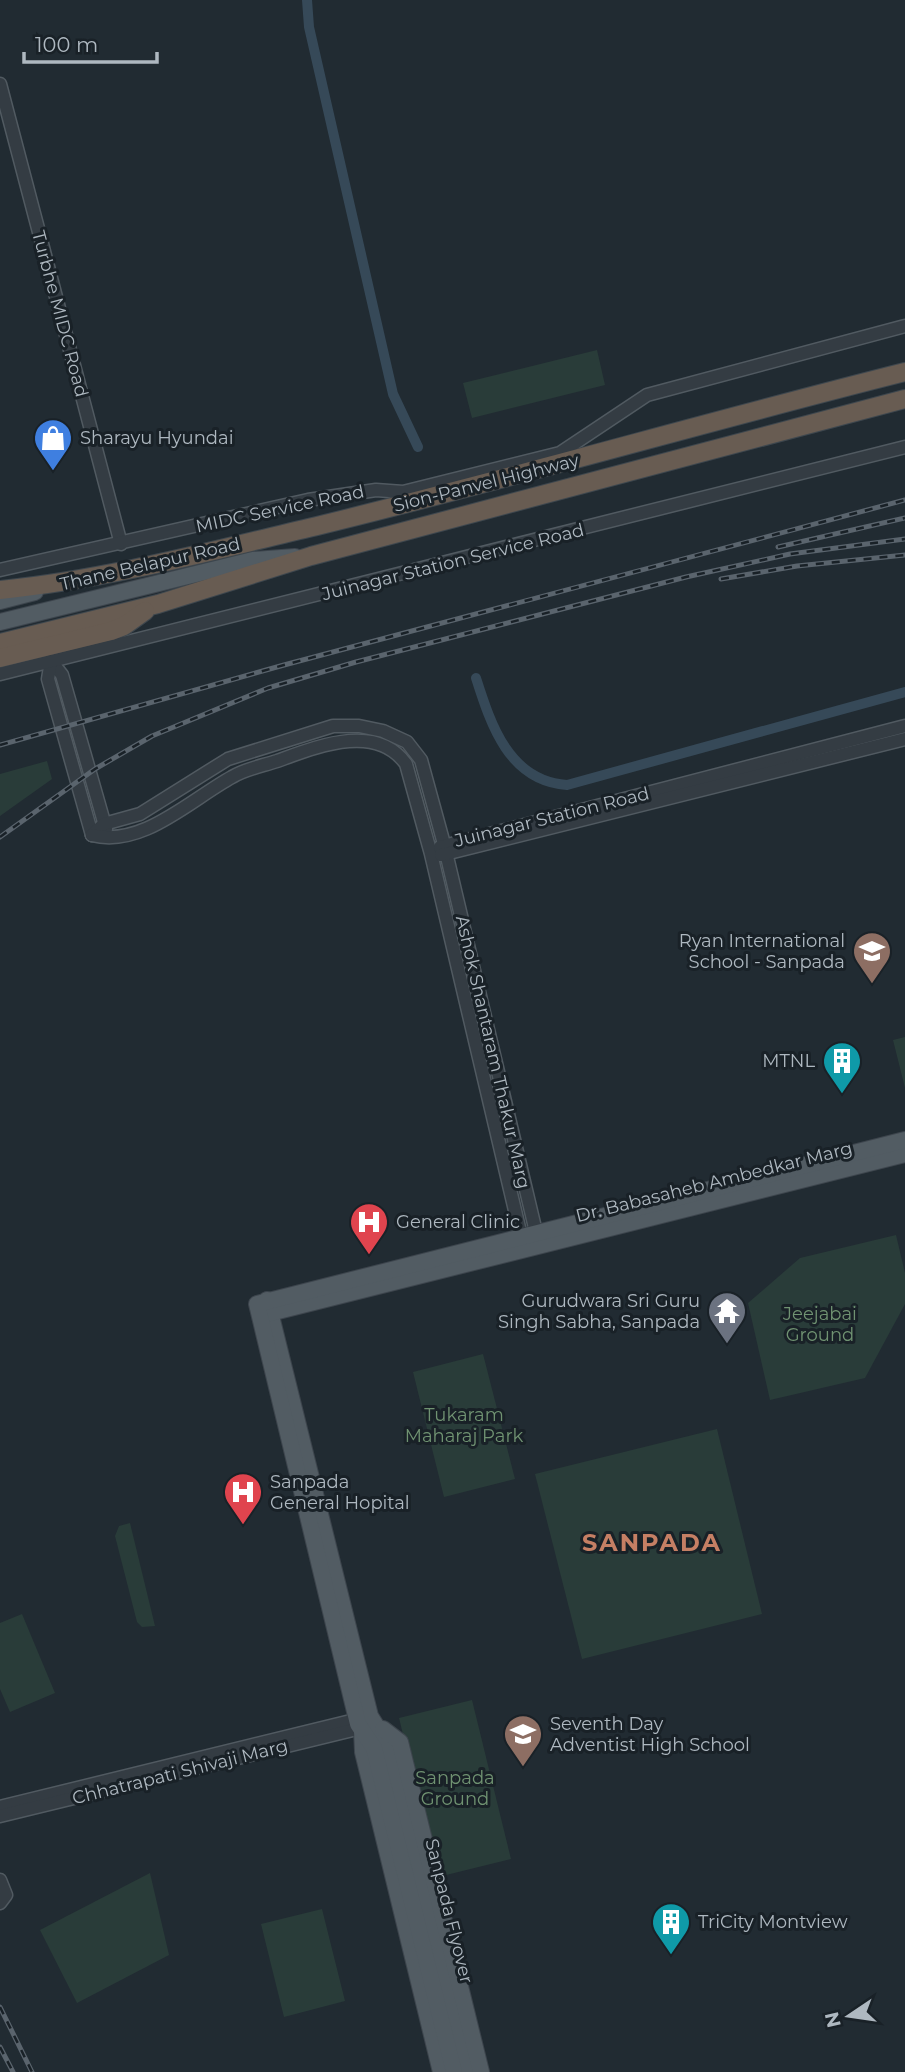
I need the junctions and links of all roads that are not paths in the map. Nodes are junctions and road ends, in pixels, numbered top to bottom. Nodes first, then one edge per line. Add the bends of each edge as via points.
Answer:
1 (0, 84) edge
2 (905, 326) edge
3 (905, 372) edge
4 (905, 399) edge
5 (905, 447) edge
6 (561, 458) junction
7 (121, 544) junction
8 (311, 556) junction
9 (0, 570) edge
10 (64, 584) junction
11 (0, 590) edge
12 (0, 601) edge
13 (0, 622) edge
14 (109, 624) junction
15 (0, 643) edge
16 (0, 658) edge
17 (51, 661) junction
18 (0, 674) edge
19 (905, 726) edge
20 (905, 739) edge
21 (104, 824) junction
22 (92, 835) junction
23 (108, 839) junction
24 (445, 850) junction
25 (431, 854) junction
26 (513, 1133) junction
27 (498, 1137) junction
28 (905, 1140) edge
29 (905, 1154) edge
30 (530, 1238) junction
31 (366, 1724) junction
32 (0, 1807) edge
33 (0, 1816) edge
34 (0, 1880) edge
35 (0, 1903) edge
36 (423, 1915) junction
37 (441, 2072) edge
38 (454, 2072) edge
39 (468, 2072) edge
40 (481, 2072) edge

1 - 7 street, Turbhe MIDC Road
2 - 6 street, MIDC Service Road via 647,395
3 - 6 highway, Sion-Panvel Highway
4 - 8 highway, Sion-Panvel Highway
5 - 17 street, Juinagar Station Service Road
6 - 7 street, MIDC Service Road via 403,492 376,490 308,500
6 - 10 highway, Sion-Panvel Highway via 216,550
7 - 9 street, MIDC Service Road
8 - 13 main road, Thane Belapur Road via 253,560
8 - 14 highway, Sion-Panvel Highway
10 - 11 highway, Sion-Panvel Highway
10 - 12 main road, Thane Belapur Road
14 - 15 highway
14 - 16 highway
17 - 18 street, Juinagar Station Service Road
17 - 21 street via 62,675
17 - 22 street via 48,679
19 - 24 street, Juinagar Station Road
20 - 24 street, Juinagar Station Road
21 - 22 street, Ashok Shantaram Thakur Marg
21 - 23 street
21 - 24 street, Ashok Shantaram Thakur Marg via 140,814 228,759 333,726 359,726 407,742 421,760
22 - 23 street, Ashok Shantaram Thakur Marg
23 - 25 street, Ashok Shantaram Thakur Marg via 148,828 234,775 337,742 358,741 398,752 406,764
24 - 25 street, Juinagar Station Road
24 - 26 street, Ashok Shantaram Thakur Marg
25 - 27 street, Ashok Shantaram Thakur Marg
26 - 27 street
26 - 30 street, Ashok Shantaram Thakur Marg
27 - 30 street, Ashok Shantaram Thakur Marg
28 - 30 main road, Dr. Babasaheb Ambedkar Marg
29 - 30 main road, Dr. Babasaheb Ambedkar Marg
30 - 31 main road via 263,1308
31 - 32 street, Chhatrapati Shivaji Marg
31 - 33 street, Chhatrapati Shivaji Marg
31 - 36 main road, Sanpada Flyover via 388,1745
31 - 37 main road via 363,1752
31 - 40 main road via 400,1742
34 - 35 street via 5,1895
36 - 38 main road, Sanpada Flyover
36 - 39 main road, Sanpada Flyover

